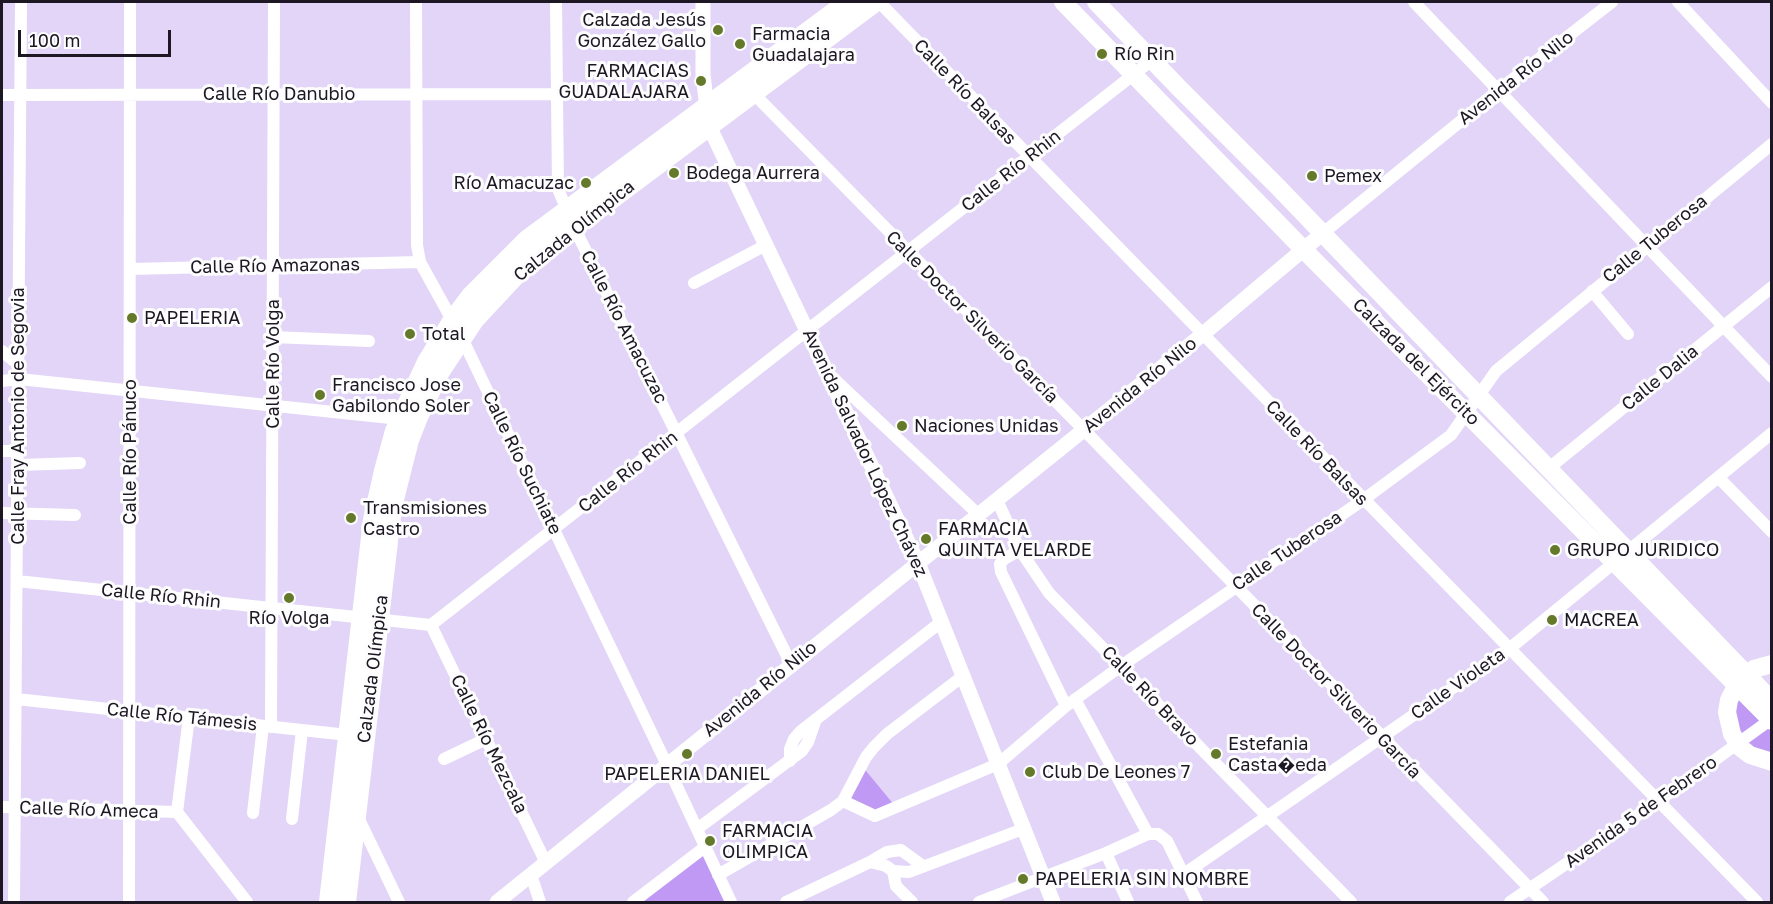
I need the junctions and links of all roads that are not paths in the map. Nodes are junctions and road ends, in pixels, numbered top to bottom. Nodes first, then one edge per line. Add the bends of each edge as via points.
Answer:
1 (21, 2) edge
2 (130, 2) edge
3 (274, 2) edge
4 (416, 2) edge
5 (556, 2) edge
6 (703, 2) edge
7 (848, 2) edge
8 (877, 2) edge
9 (1063, 2) edge
10 (1096, 2) edge
11 (1414, 2) edge
12 (1612, 2) edge
13 (1678, 2) edge
14 (1152, 60) junction
15 (1134, 74) junction
16 (1499, 90) junction
17 (753, 93) junction
18 (21, 94) junction
19 (130, 94) junction
20 (274, 94) junction
21 (416, 94) junction
22 (557, 94) junction
23 (2, 95) edge
24 (1772, 103) edge
25 (708, 117) junction
26 (1772, 144) edge
27 (1028, 157) junction
28 (570, 218) junction
29 (1323, 233) junction
30 (766, 245) junction
31 (1647, 246) junction
32 (1304, 250) junction
33 (908, 252) junction
34 (420, 262) junction
35 (272, 266) junction
36 (130, 269) junction
37 (694, 283) dead end
38 (1772, 287) edge
39 (1592, 291) junction
40 (1724, 327) junction
41 (457, 329) junction
42 (807, 331) junction
43 (1203, 334) junction
44 (1628, 334) dead end
45 (273, 337) junction
46 (369, 341) dead end
47 (2, 351) edge
48 (19, 365) junction
49 (827, 372) junction
50 (1772, 377) edge
51 (19, 379) junction
52 (2, 381) edge
53 (130, 392) junction
54 (1479, 394) junction
55 (273, 406) junction
56 (1467, 413) junction
57 (400, 419) junction
58 (1084, 430) junction
59 (677, 433) junction
60 (1772, 433) edge
61 (2, 451) edge
62 (18, 451) junction
63 (80, 463) dead end
64 (18, 465) junction
65 (1549, 468) junction
66 (1718, 477) junction
67 (997, 500) junction
68 (1363, 500) junction
69 (2, 513) edge
70 (17, 513) junction
71 (75, 515) dead end
72 (979, 515) junction
73 (554, 530) junction
74 (1772, 532) edge
75 (1020, 550) junction
76 (1628, 550) junction
77 (918, 563) junction
78 (1613, 563) junction
79 (17, 581) junction
80 (1235, 587) junction
81 (130, 593) junction
82 (272, 608) junction
83 (370, 619) junction
84 (941, 622) junction
85 (431, 625) junction
86 (1509, 649) junction
87 (791, 664) junction
88 (1772, 664) edge
89 (1122, 666) junction
90 (963, 676) junction
91 (1741, 680) junction
92 (16, 699) junction
93 (1772, 700) edge
94 (1071, 703) junction
95 (129, 711) junction
96 (189, 717) junction
97 (1771, 720) edge
98 (267, 726) junction
99 (302, 730) junction
100 (348, 735) junction
101 (1381, 737) junction
102 (486, 739) junction
103 (1738, 744) junction
104 (444, 759) dead end
105 (1772, 762) edge
106 (998, 764) junction
107 (667, 765) junction
108 (843, 801) junction
109 (1657, 802) junction
110 (2, 807) edge
111 (15, 807) junction
112 (129, 812) junction
113 (177, 812) junction
114 (253, 813) dead end
115 (356, 814) junction
116 (1266, 816) junction
117 (292, 819) dead end
118 (697, 829) junction
119 (1023, 829) junction
120 (1148, 834) junction
121 (705, 848) junction
122 (1106, 853) junction
123 (870, 862) junction
124 (546, 863) junction
125 (923, 866) junction
126 (893, 871) junction
127 (1184, 873) junction
128 (531, 875) junction
129 (718, 875) junction
130 (1043, 878) junction
131 (1530, 889) junction
132 (15, 903) edge
133 (129, 903) edge
134 (247, 903) edge
135 (329, 903) edge
136 (346, 903) edge
137 (399, 903) edge
138 (497, 903) edge
139 (540, 903) edge
140 (633, 903) edge
141 (731, 903) edge
142 (786, 903) edge
143 (912, 903) edge
144 (979, 903) edge
145 (1053, 903) edge
146 (1128, 903) edge
147 (1197, 903) edge
148 (1351, 903) edge
149 (1510, 903) edge
150 (1543, 903) edge
151 (1757, 903) edge

1 - 18 street, Calle Fray Antonio de Segovia
2 - 19 street, Calle Río Pánuco
3 - 20 street, Calle Río Volga
4 - 21 street, Calle Río Suchiate
5 - 22 street, Calle Río Amacuzac
6 - 25 street, Avenida Salvador López Chávez via 703,74
7 - 25 main road, Calzada Olímpica
8 - 17 main road, Calzada Olímpica
8 - 27 street, Calle Río Balsas
9 - 15 main road, Calzada del Ejército
10 - 14 main road, Calzada del Ejército
11 - 16 street
12 - 16 street, Avenida Río Nilo
13 - 24 street
14 - 15 street, Calle Río Rhin
14 - 29 main road, Calzada del Ejército
15 - 27 street, Calle Río Rhin
15 - 32 main road, Calzada del Ejército
16 - 29 street, Avenida Río Nilo
16 - 31 street
17 - 25 main road, Calzada Olímpica
17 - 33 street, Calle Doctor Silverio García
18 - 19 street, Calle Río Danubio
18 - 23 street, Calle Río Danubio
18 - 48 street, Calle Fray Antonio de Segovia
19 - 20 street, Calle Río Danubio
19 - 36 street, Calle Río Pánuco
20 - 21 street, Calle Río Danubio
20 - 35 street, Calle Río Volga
21 - 22 street, Calle Río Danubio
21 - 34 street, Calle Río Suchiate
22 - 28 street, Calle Río Amacuzac via 558,189
25 - 28 main road, Calzada Olímpica
25 - 30 street, Avenida Salvador López Chávez
26 - 31 street, Calle Tuberosa
27 - 33 street, Calle Río Rhin
27 - 43 street, Calle Río Balsas
28 - 41 main road, Calzada Olímpica via 527,240 507,259 471,296
28 - 59 street, Calle Río Amacuzac
29 - 32 street, Avenida Río Nilo
29 - 54 main road, Calzada del Ejército
30 - 37 street
30 - 42 street, Avenida Salvador López Chávez
31 - 39 street, Calle Tuberosa
31 - 40 street
32 - 43 street, Avenida Río Nilo
32 - 56 main road, Calzada del Ejército
33 - 42 street, Calle Río Rhin
33 - 58 street, Calle Doctor Silverio García
34 - 35 street, Calle Río Amazonas
34 - 41 street, Calle Río Suchiate
35 - 36 street, Calle Río Amazonas
35 - 45 street, Calle Río Volga
36 - 53 street, Calle Río Pánuco
38 - 40 street, Calle Dalia
39 - 44 street
39 - 54 street, Calle Tuberosa via 1496,371
40 - 50 street
40 - 65 street, Calle Dalia
41 - 57 main road, Calzada Olímpica via 427,362
41 - 73 street, Calle Río Suchiate
41 - 83 main road, Calzada Olímpica via 402,461
42 - 49 street, Avenida Salvador López Chávez
42 - 59 street, Calle Río Rhin
43 - 58 street, Avenida Río Nilo
43 - 68 street, Calle Río Balsas
45 - 46 street
45 - 55 street, Calle Río Volga
47 - 48 street
48 - 51 street, Calle Fray Antonio de Segovia
49 - 72 street
49 - 77 street, Avenida Salvador López Chávez
51 - 52 street
51 - 53 street
51 - 62 street, Calle Fray Antonio de Segovia
53 - 55 street
53 - 81 street, Calle Río Pánuco
54 - 56 street, Calle Tuberosa
54 - 65 main road, Calzada del Ejército
55 - 57 street
55 - 82 street, Calle Río Volga
56 - 68 street, Calle Tuberosa via 1451,435
56 - 78 main road, Calzada del Ejército
57 - 83 main road, Calzada Olímpica via 373,520
58 - 67 street, Avenida Río Nilo
58 - 80 street, Calle Doctor Silverio García
59 - 73 street, Calle Río Rhin
59 - 87 street, Calle Río Amacuzac
60 - 66 street, Calle Violeta
61 - 62 street
62 - 64 street, Calle Fray Antonio de Segovia
63 - 64 street
64 - 70 street, Calle Fray Antonio de Segovia
65 - 76 main road, Calzada del Ejército
66 - 74 street
66 - 76 street, Calle Violeta
67 - 72 street, Avenida Río Nilo
67 - 75 street, Calle Río Bravo
68 - 80 street, Calle Tuberosa
68 - 86 street, Calle Río Balsas
69 - 70 street
70 - 71 street
70 - 79 street, Calle Fray Antonio de Segovia
72 - 77 street, Avenida Río Nilo
73 - 85 street, Calle Río Rhin
73 - 107 street, Calle Río Suchiate
75 - 89 street, Calle Río Bravo via 1049,593
75 - 94 street via 1004,559 1001,572
76 - 78 street, Calle Violeta
76 - 91 main road, Calzada del Ejército
77 - 84 street, Avenida Salvador López Chávez
77 - 87 street, Avenida Río Nilo
78 - 86 street, Calle Violeta
78 - 91 main road, Calzada del Ejército
79 - 81 street, Calle Río Rhin
79 - 92 street, Calle Fray Antonio de Segovia
80 - 89 street, Calle Tuberosa
80 - 101 street, Calle Doctor Silverio García
81 - 82 street, Calle Río Rhin
81 - 95 street, Calle Río Pánuco
82 - 83 street, Calle Río Rhin
82 - 98 street, Calle Río Volga
83 - 85 street, Calle Río Rhin
83 - 100 main road, Calzada Olímpica
83 - 115 main road, Calzada Olímpica
84 - 90 street, Avenida Salvador López Chávez
84 - 118 street via 816,718 794,739 790,761
85 - 102 street, Calle Río Mezcala
86 - 101 street, Calle Violeta
86 - 109 street, Calle Río Balsas
87 - 107 street, Avenida Río Nilo
88 - 91 main road via 1754,669
89 - 94 street, Calle Tuberosa
89 - 116 street, Calle Río Bravo
90 - 106 street, Avenida Salvador López Chávez
90 - 108 street via 880,740
91 - 93 main road, Calzada del Ejército
91 - 97 main road, Calzada del Ejército
91 - 103 main road via 1727,712
92 - 95 street, Calle Río Támesis
92 - 111 street, Calle Fray Antonio de Segovia
94 - 106 street, Calle Tuberosa
94 - 120 street
95 - 96 street, Calle Río Támesis
95 - 112 street, Calle Río Pánuco
96 - 98 street, Calle Río Támesis
96 - 113 street
97 - 103 street, Avenida 5 de Febrero
98 - 99 street, Calle Río Támesis
98 - 114 street, Calle Río Volga
99 - 100 street, Calle Río Támesis
99 - 117 street
100 - 135 main road, Calzada Olímpica
101 - 116 street, Calle Violeta
101 - 131 street, Calle Doctor Silverio García
102 - 104 street
102 - 124 street, Calle Río Mezcala
103 - 105 main road via 1750,755
103 - 109 street, Avenida 5 de Febrero
106 - 108 street, Calle Tuberosa via 875,816
106 - 119 street, Avenida Salvador López Chávez
107 - 118 street, Calle Río Suchiate
107 - 124 street, Avenida Río Nilo
108 - 129 street
109 - 131 street, Avenida 5 de Febrero
109 - 151 street, Calle Río Balsas
110 - 111 street, Calle Río Ameca
111 - 112 street, Calle Río Ameca
111 - 132 street, Calle Fray Antonio de Segovia
112 - 113 street, Calle Río Ameca
112 - 133 street, Calle Río Pánuco
113 - 134 street
115 - 136 main road, Calzada Olímpica
115 - 137 street
116 - 127 street, Calle Violeta
116 - 148 street, Calle Río Bravo
118 - 121 street, Calle Río Suchiate
119 - 125 street
119 - 130 street, Avenida Salvador López Chávez
120 - 122 street
120 - 127 street via 1158,834 1167,841
121 - 129 street, Calle Río Suchiate
121 - 140 street
122 - 130 street
122 - 146 street
123 - 125 street via 887,852 901,850
123 - 126 street
123 - 142 street
124 - 128 street, Avenida Río Nilo
125 - 126 street via 909,872
126 - 143 street via 896,886
127 - 147 street
128 - 138 street, Avenida Río Nilo
128 - 139 street
129 - 141 street, Calle Río Suchiate
130 - 144 street
130 - 145 street, Avenida Salvador López Chávez
131 - 149 street, Avenida 5 de Febrero
131 - 150 street, Calle Doctor Silverio García

